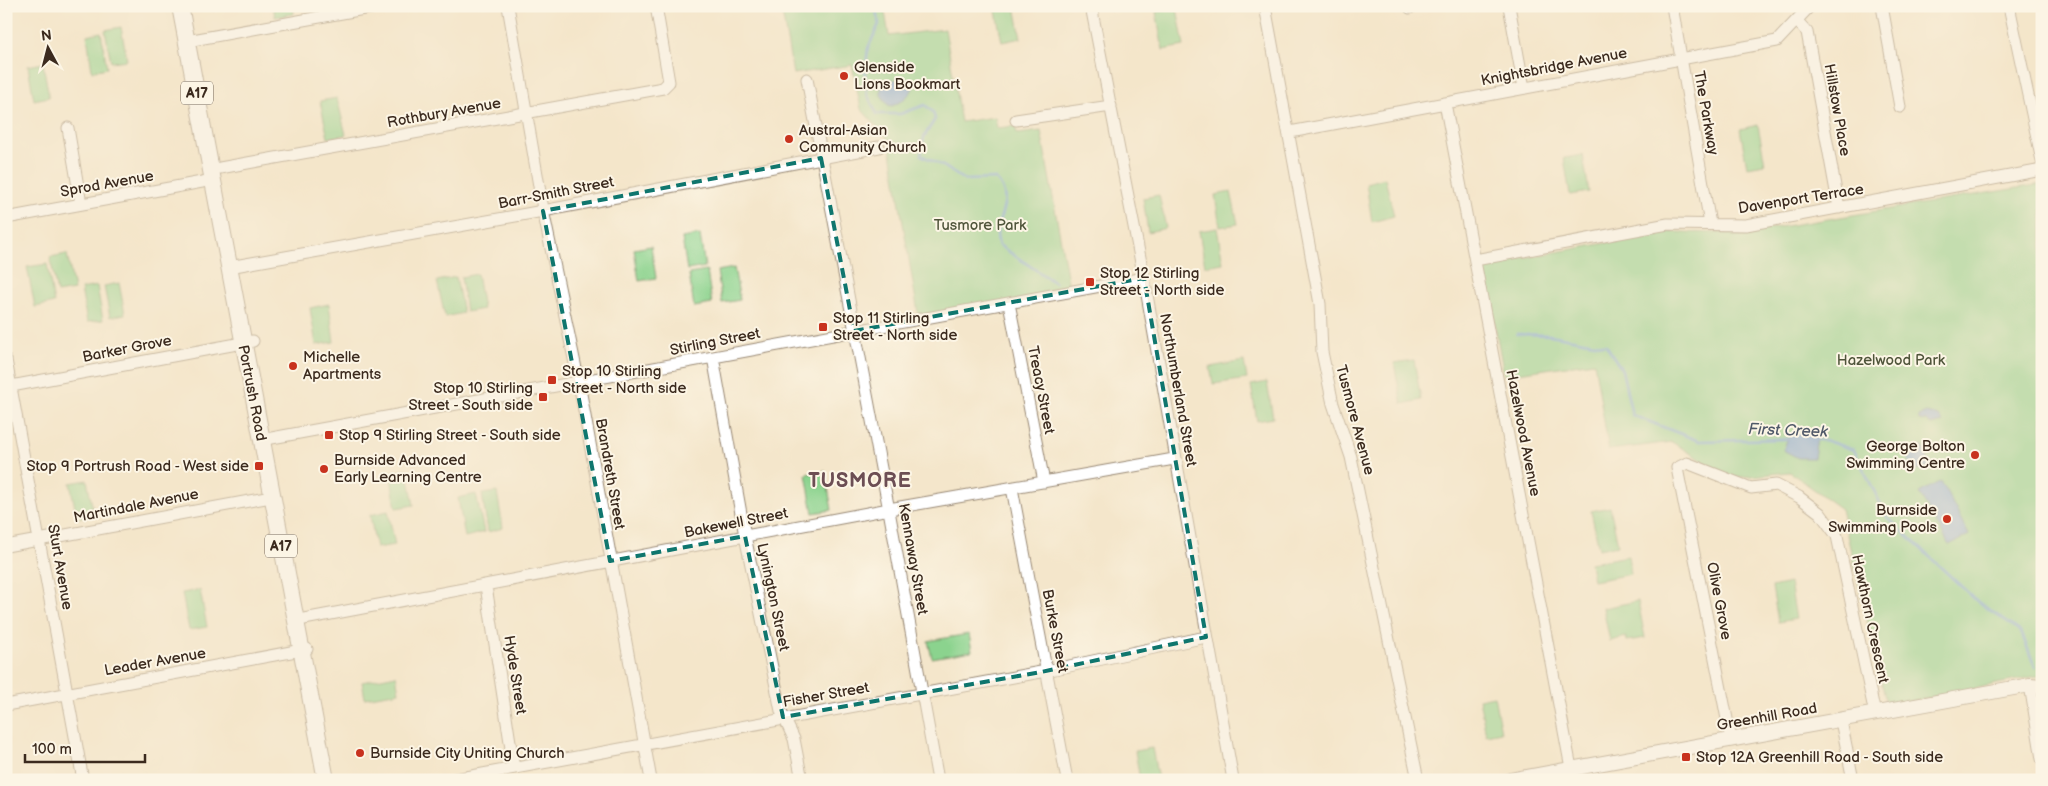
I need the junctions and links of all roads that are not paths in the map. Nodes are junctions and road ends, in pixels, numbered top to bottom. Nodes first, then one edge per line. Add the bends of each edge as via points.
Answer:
1 (180, 6) edge
2 (190, 6) edge
3 (381, 6) edge
4 (508, 6) edge
5 (656, 6) edge
6 (1091, 6) edge
7 (1265, 6) edge
8 (1509, 6) edge
9 (1672, 6) edge
10 (1810, 6) edge
11 (1882, 6) edge
12 (2009, 6) edge
13 (1797, 21) junction
14 (192, 40) junction
15 (1681, 58) junction
16 (807, 79) dead end
17 (1524, 88) junction
18 (1445, 103) junction
19 (1111, 106) junction
20 (1900, 108) dead end
21 (526, 114) junction
22 (1016, 120) dead end
23 (68, 128) dead end
24 (1290, 132) junction
25 (879, 147) dead end
26 (821, 158) junction
27 (2042, 161) edge
28 (2042, 170) edge
29 (217, 174) junction
30 (81, 204) junction
31 (1839, 208) junction
32 (543, 211) junction
33 (6, 218) edge
34 (1710, 224) junction
35 (1475, 260) junction
36 (234, 266) junction
37 (1144, 278) junction
38 (1009, 302) junction
39 (854, 331) junction
40 (248, 342) junction
41 (713, 358) junction
42 (6, 360) edge
43 (579, 383) junction
44 (9, 387) edge
45 (266, 440) junction
46 (1174, 459) junction
47 (1677, 468) joint
48 (1044, 482) junction
49 (1012, 488) junction
50 (272, 497) junction
51 (889, 510) junction
52 (745, 536) junction
53 (40, 540) junction
54 (6, 546) edge
55 (610, 562) junction
56 (486, 586) junction
57 (304, 620) junction
58 (1206, 637) junction
59 (305, 650) junction
60 (1047, 671) junction
61 (2038, 683) edge
62 (67, 693) junction
63 (922, 694) junction
64 (6, 705) edge
65 (1875, 714) junction
66 (783, 717) junction
67 (1841, 720) junction
68 (1731, 739) junction
69 (644, 744) junction
70 (2042, 760) edge
71 (514, 768) junction
72 (1568, 772) edge
73 (499, 776) edge
74 (83, 780) edge
75 (326, 780) edge
76 (336, 780) edge
77 (450, 780) edge
78 (651, 780) edge
79 (802, 780) edge
80 (938, 780) edge
81 (1067, 780) edge
82 (1232, 780) edge
83 (1418, 780) edge
84 (1510, 780) edge
85 (1852, 780) edge

1 - 14 highway, Portrush Road / A17
2 - 14 highway, Portrush Road / A17
3 - 14 street
4 - 21 street, Brandreth Street
5 - 21 street, Rothbury Avenue via 669,82 663,88
6 - 19 street, Northumberland Street
7 - 24 street, Tusmore Avenue
8 - 17 street
9 - 15 street, The Parkway
10 - 13 street, Knightsbridge Avenue
11 - 20 street
12 - 27 street
13 - 15 street, Knightsbridge Avenue via 1777,41
13 - 31 street, Hillstow Place via 1807,32
14 - 29 highway, Portrush Road / A17
15 - 17 street, Knightsbridge Avenue
15 - 34 street, The Parkway
16 - 26 street, Kennaway Street
17 - 18 street, Knightsbridge Avenue
18 - 24 street, Knightsbridge Avenue
18 - 35 street, Hazelwood Avenue
19 - 22 street
19 - 37 street, Northumberland Street
21 - 29 street, Rothbury Avenue
21 - 32 street, Brandreth Street
23 - 30 street
24 - 83 street, Tusmore Avenue via 1320,304 1322,352 1333,404 1351,456
25 - 26 street, Barr-Smith Street
26 - 32 street, Barr-Smith Street
26 - 39 street, Kennaway Street
28 - 31 street, Davenport Terrace
29 - 30 street, Sprod Avenue
29 - 36 highway, Portrush Road / A17
30 - 33 street, Sprod Avenue
31 - 34 street, Davenport Terrace via 1746,225
32 - 36 street, Barr-Smith Street
32 - 43 street, Brandreth Street
34 - 35 street, Davenport Terrace via 1668,224
35 - 72 street, Hazelwood Avenue
36 - 40 highway, Portrush Road / A17
37 - 38 street, Stirling Street
37 - 46 street, Northumberland Street
38 - 39 street, Stirling Street
38 - 48 street, Treacy Street
39 - 41 street, Stirling Street
39 - 51 street, Kennaway Street
40 - 44 street, Barker Grove
40 - 45 highway, Portrush Road / A17
41 - 43 street, Stirling Street
41 - 52 street, Lynington Street
42 - 44 street, Sturt Avenue
43 - 45 street, Stirling Street
43 - 55 street, Brandreth Street
44 - 53 street, Sturt Avenue
45 - 50 highway, Portrush Road / A17
45 - 57 highway, Portrush Road / A17
46 - 48 street, Bakewell Street
46 - 58 street, Northumberland Street
47 - 65 street, Hawthorn Crescent via 1687,463 1751,488 1776,485 1820,513 1837,536
47 - 68 street, Olive Grove
48 - 49 street, Bakewell Street
49 - 51 street, Bakewell Street
49 - 60 street, Burke Street
50 - 53 street, Martindale Avenue
50 - 59 highway, Portrush Road / A17
51 - 52 street, Bakewell Street
51 - 63 street, Kennaway Street
52 - 55 street, Bakewell Street
52 - 66 street, Lynington Street
53 - 54 street, Martindale Avenue
53 - 62 street, Sturt Avenue
55 - 56 street, Bakewell Street
55 - 69 street, Brandreth Street
56 - 57 street, Bakewell Street
56 - 71 street, Hyde Street
57 - 59 highway, Portrush Road / A17
58 - 60 street, Fisher Street
58 - 82 street, Northumberland Street
59 - 62 street, Leader Avenue
59 - 75 highway, Portrush Road / A17
59 - 76 highway, Portrush Road / A17
60 - 63 street, Fisher Street
60 - 81 street, Burke Street
61 - 65 main road, Greenhill Road
61 - 70 street
62 - 64 street, Leader Avenue
62 - 74 street, Sturt Avenue
63 - 66 street, Fisher Street
63 - 80 street, Kennaway Street
65 - 67 main road, Greenhill Road
66 - 69 street, Fisher Street
66 - 79 street, Lynington Street via 794,739
67 - 68 main road, Greenhill Road
67 - 85 street
68 - 72 main road, Greenhill Road
69 - 71 street, Fisher Street
69 - 78 street, Brandreth Street
71 - 73 street, Fisher Street
72 - 84 main road, Greenhill Road
73 - 77 street, Fisher Street

